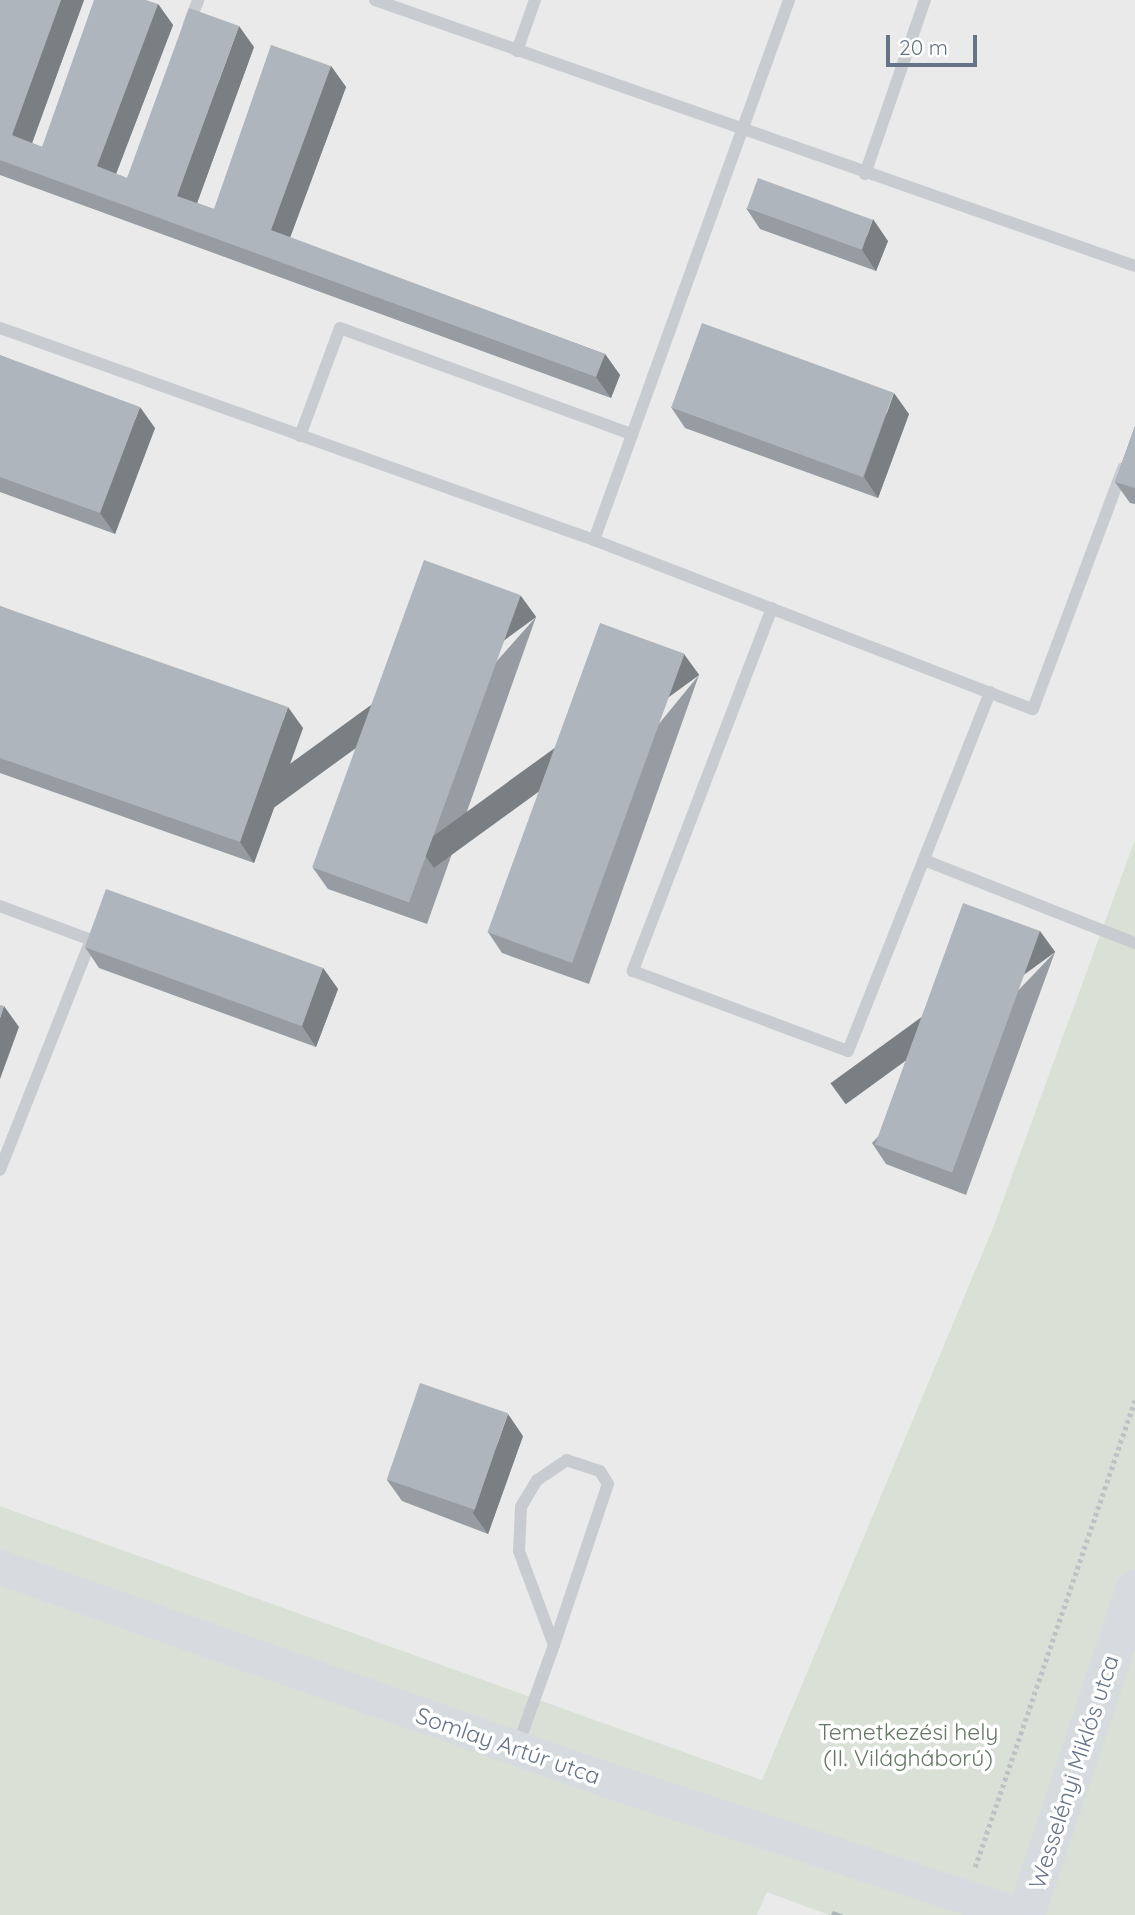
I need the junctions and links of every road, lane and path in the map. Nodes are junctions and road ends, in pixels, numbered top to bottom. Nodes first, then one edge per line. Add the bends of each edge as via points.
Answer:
1 (198, 0) edge
2 (375, 0) edge
3 (535, 0) edge
4 (789, 0) edge
5 (925, 0) edge
6 (184, 37) edge
7 (517, 51) junction
8 (742, 131) junction
9 (864, 174) junction
10 (1135, 267) edge
11 (0, 328) edge
12 (632, 434) junction
13 (300, 436) junction
14 (1130, 448) edge
15 (594, 540) junction
16 (772, 608) junction
17 (990, 692) junction
18 (924, 860) junction
19 (0, 906) edge
20 (1135, 943) edge
21 (0, 1170) edge
22 (1135, 1401) edge
23 (0, 1567) edge
24 (1135, 1589) edge
25 (554, 1645) junction
26 (516, 1748) junction
27 (964, 1897) junction
28 (1020, 1915) edge
29 (1026, 1915) edge

1 - 6 lane
2 - 7 lane
3 - 7 lane
4 - 8 lane
5 - 9 lane
7 - 8 lane
8 - 9 lane
8 - 12 lane
9 - 10 lane
11 - 13 lane
12 - 13 lane via 340,328
12 - 15 lane
13 - 15 lane
14 - 17 lane via 1033,709
15 - 16 lane
16 - 17 lane
16 - 18 lane via 634,971 848,1051
17 - 18 lane
18 - 20 lane
19 - 21 lane via 91,940
22 - 27 path
23 - 26 main road, Somlay Artúr utca
24 - 29 main road, Wesselényi Miklós utca
25 - 25 lane via 519,1551 521,1507 537,1480 567,1460 600,1471 608,1484
25 - 26 lane
26 - 27 main road, Somlay Artúr utca
27 - 28 main road, Somlay Artúr utca

